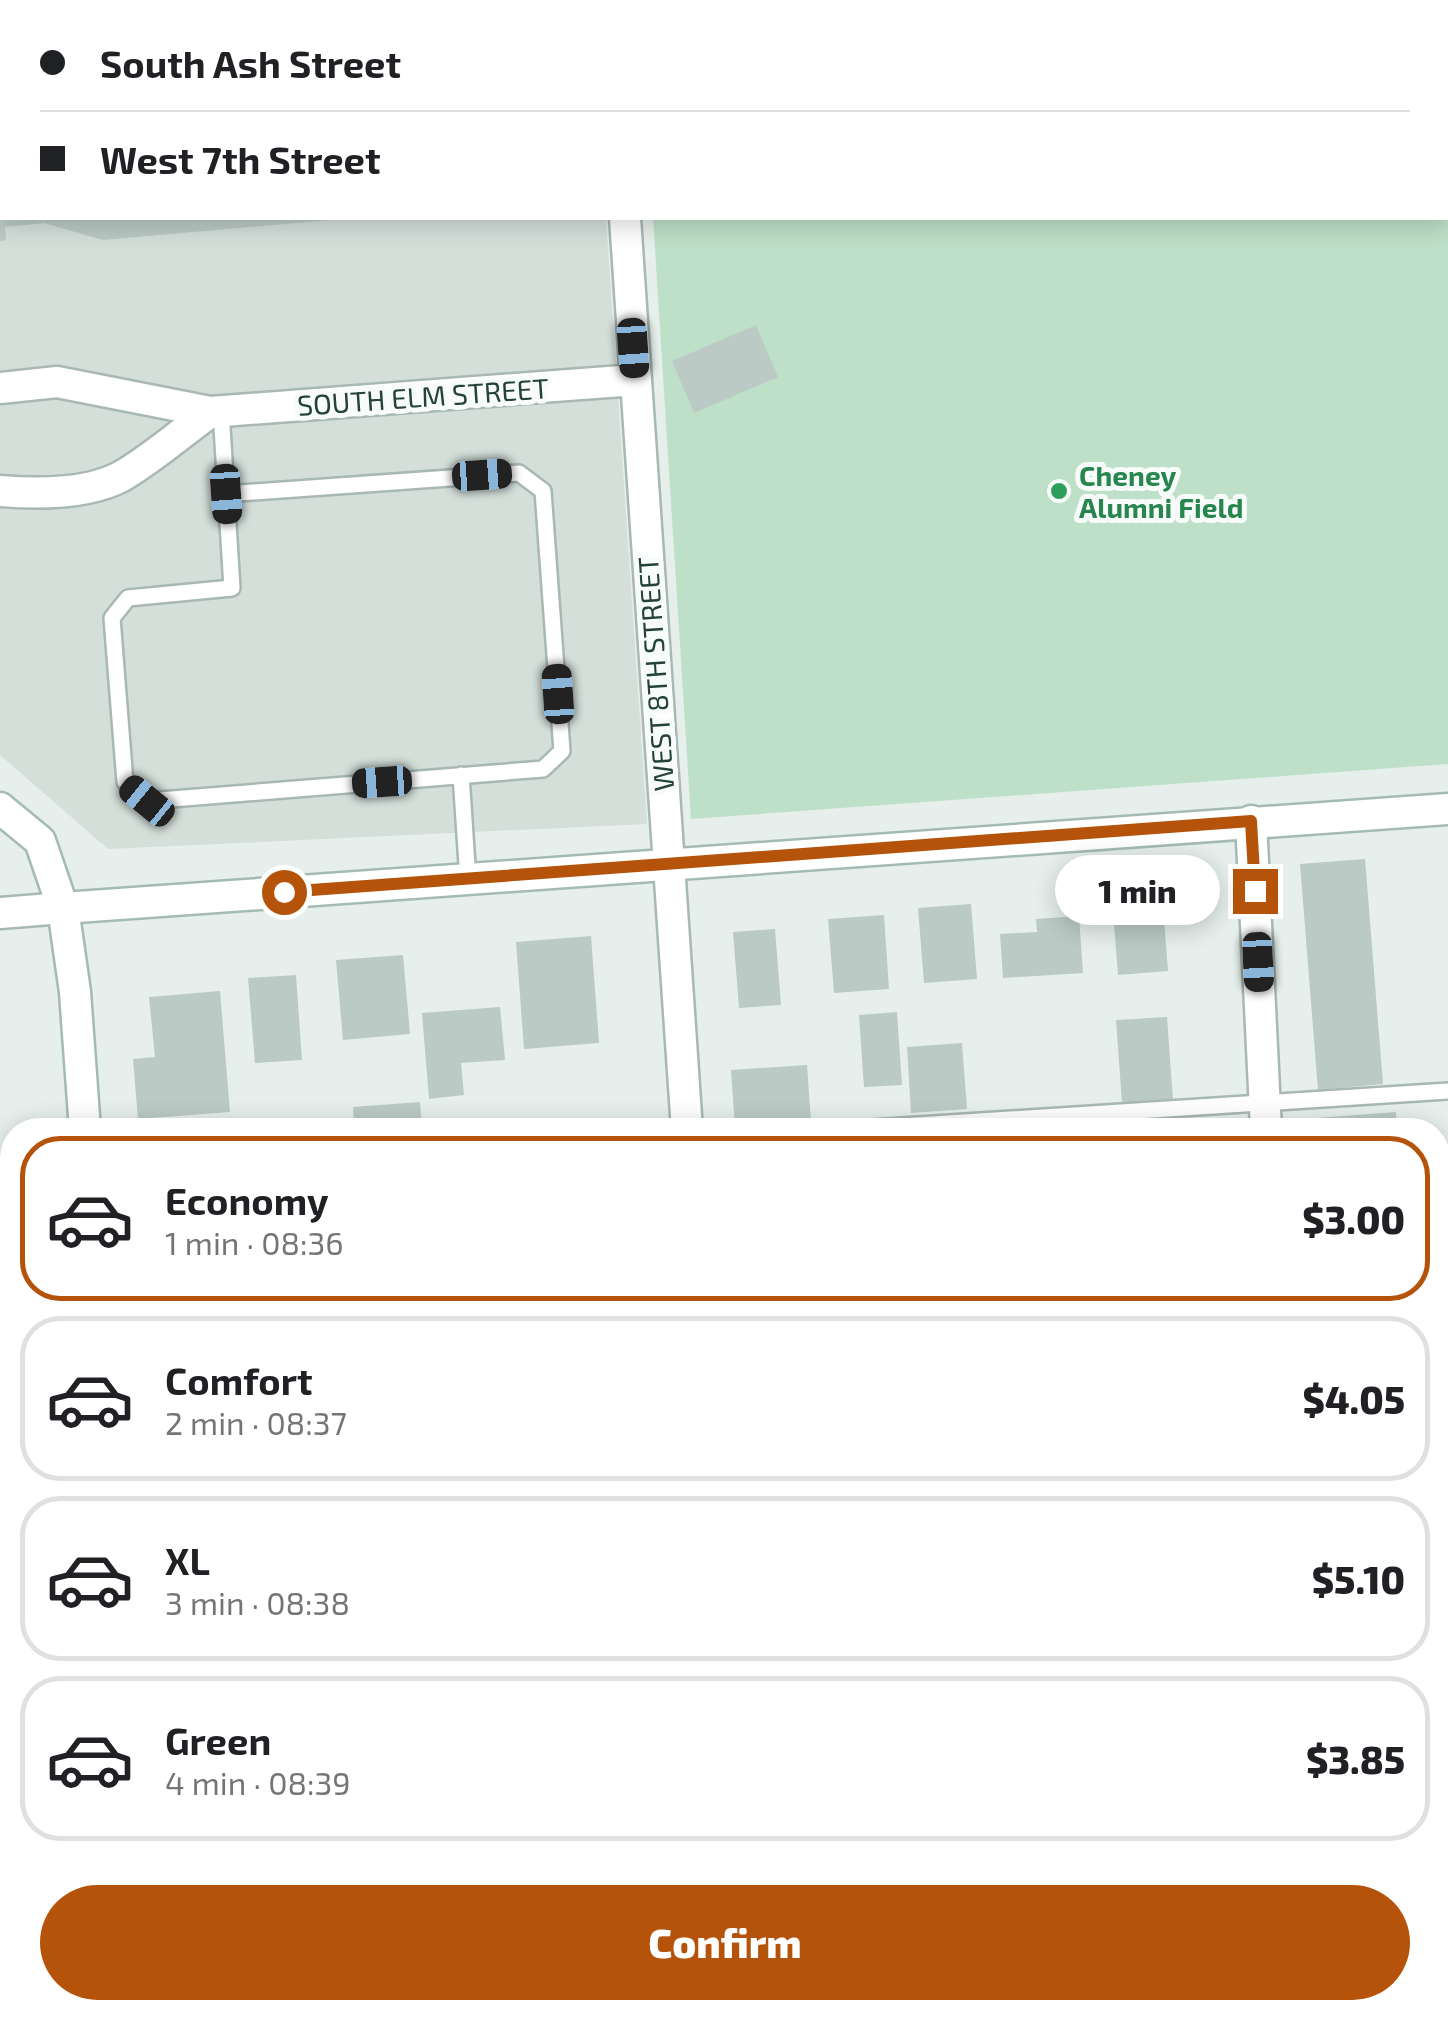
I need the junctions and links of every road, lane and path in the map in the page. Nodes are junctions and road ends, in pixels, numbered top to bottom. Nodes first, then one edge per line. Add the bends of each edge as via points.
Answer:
1 (625, 220) edge
2 (635, 380) junction
3 (0, 388) edge
4 (215, 412) junction
5 (0, 491) edge
6 (226, 494) junction
7 (460, 775) junction
8 (0, 808) edge
9 (1448, 809) edge
10 (1251, 821) junction
11 (668, 866) junction
12 (468, 880) junction
13 (64, 908) junction
14 (0, 913) edge
15 (1448, 1091) edge
16 (1266, 1116) edge
17 (84, 1118) edge
18 (685, 1118) edge
19 (1205, 1118) edge

1 - 2 street, WEST 8TH STREET
2 - 4 street, SOUTH ELM STREET
2 - 11 street, WEST 8TH STREET
3 - 4 street, SOUTH ELM STREET via 57,382
4 - 5 street via 120,477 93,487
4 - 6 lane
6 - 7 lane via 518,473 543,491 562,751 543,769
6 - 7 lane via 232,588 128,598 112,618 124,782 147,801
7 - 12 lane
8 - 13 street via 40,840
9 - 10 street
10 - 11 street
10 - 16 street
11 - 12 street
11 - 18 street, WEST 8TH STREET
12 - 13 street
13 - 14 street
13 - 17 street
15 - 16 lane
16 - 19 lane

